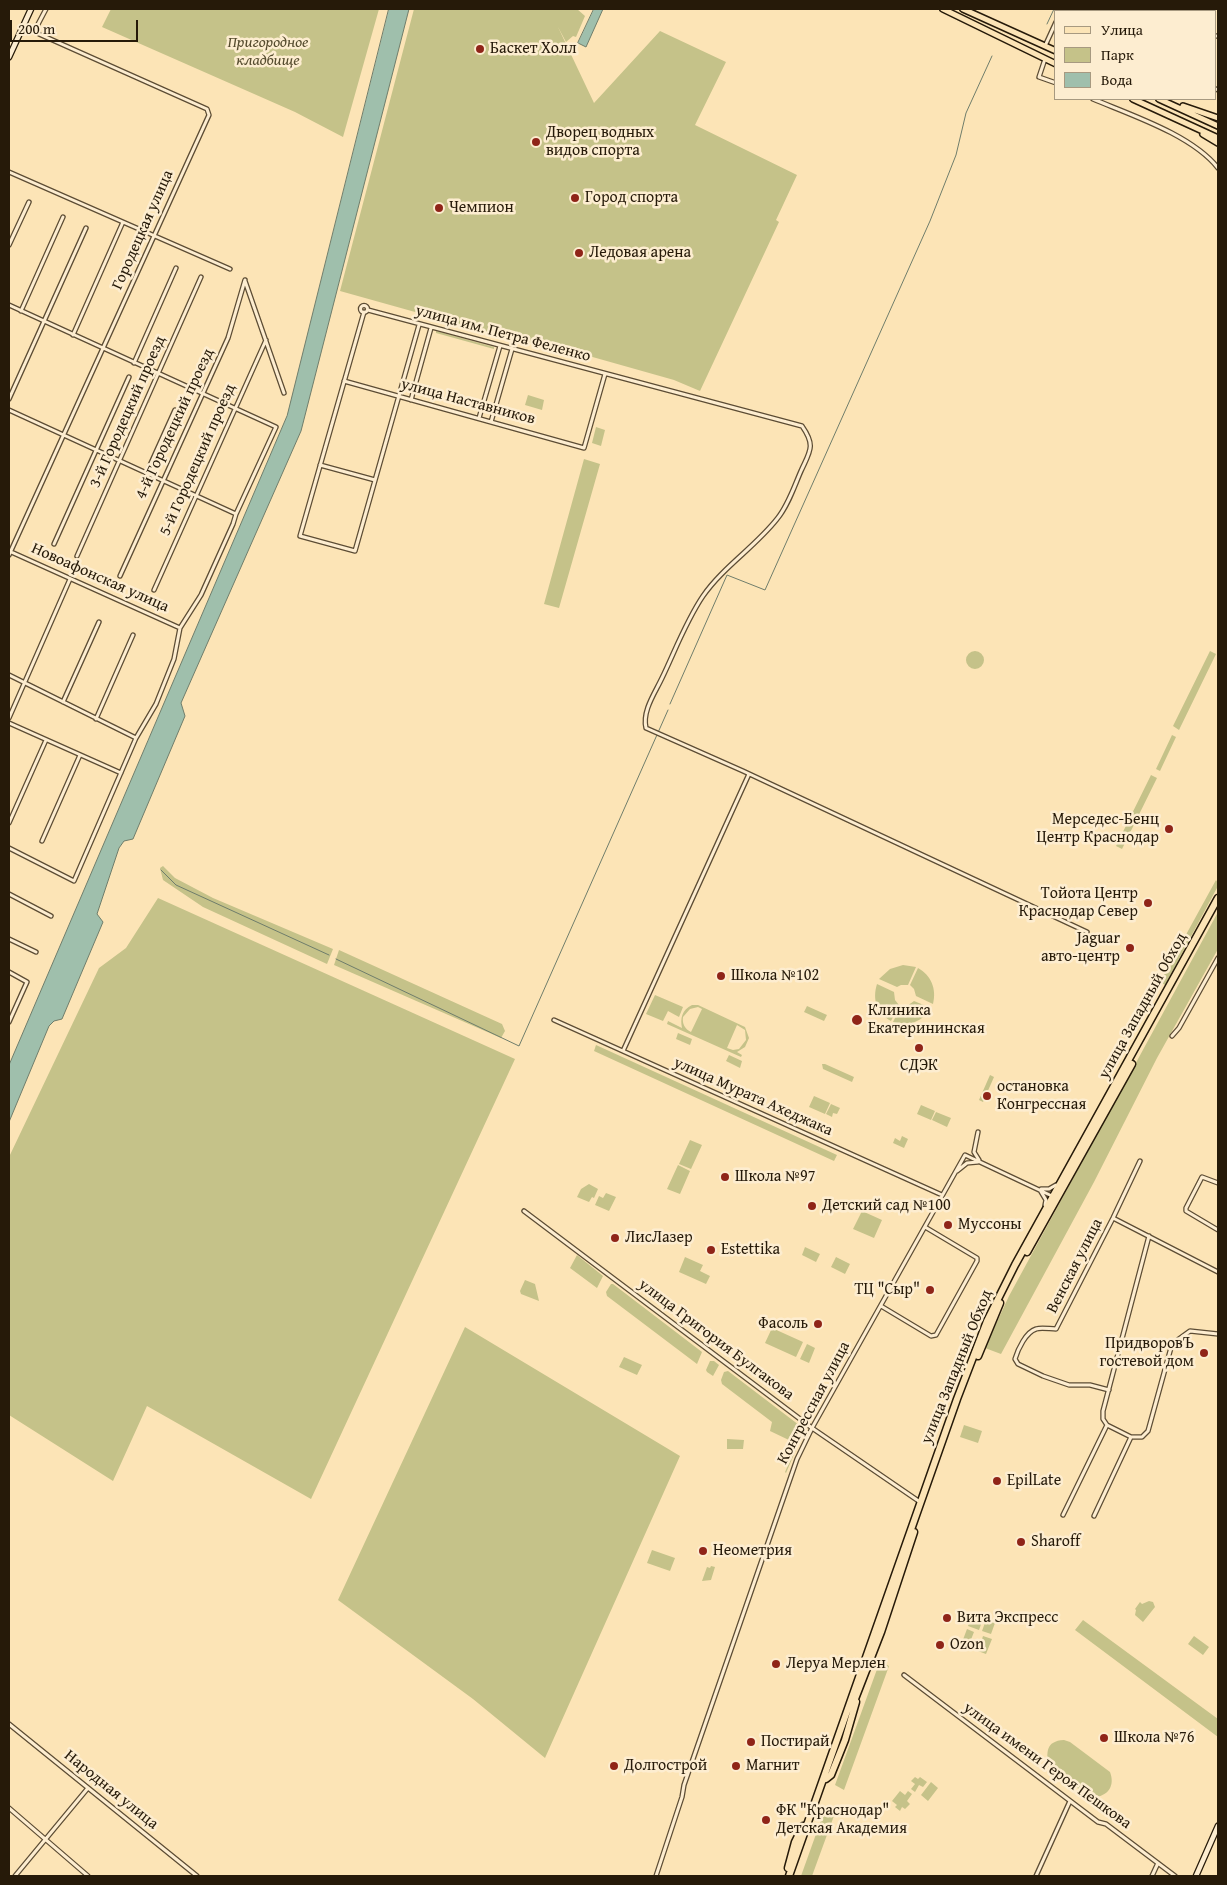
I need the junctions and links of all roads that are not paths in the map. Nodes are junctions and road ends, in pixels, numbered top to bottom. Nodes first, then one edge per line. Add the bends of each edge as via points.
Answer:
1 (31, 9) edge
2 (46, 9) edge
3 (943, 9) edge
4 (963, 9) edge
5 (1054, 26) edge
6 (1045, 46) junction
7 (1054, 50) edge
8 (9, 57) edge
9 (1045, 59) junction
10 (1054, 63) edge
11 (1054, 82) edge
12 (1095, 100) edge
13 (1134, 100) edge
14 (1162, 100) edge
15 (1163, 100) edge
16 (1177, 118) junction
17 (1218, 118) edge
18 (1218, 126) edge
19 (1218, 138) edge
20 (1218, 143) edge
21 (1218, 168) edge
22 (9, 172) edge
23 (28, 202) dead end
24 (63, 218) dead end
25 (123, 222) junction
26 (86, 228) dead end
27 (154, 236) junction
28 (9, 246) edge
29 (176, 268) dead end
30 (230, 269) dead end
31 (201, 277) dead end
32 (9, 306) edge
33 (21, 311) junction
34 (45, 322) junction
35 (419, 325) junction
36 (431, 328) junction
37 (73, 334) junction
38 (266, 340) junction
39 (500, 346) junction
40 (103, 348) junction
41 (512, 349) junction
42 (134, 363) junction
43 (158, 374) junction
44 (605, 374) junction
45 (128, 377) dead end
46 (344, 381) junction
47 (202, 393) junction
48 (284, 393) dead end
49 (399, 397) junction
50 (9, 399) edge
51 (411, 400) junction
52 (235, 409) junction
53 (9, 410) edge
54 (174, 410) dead end
55 (479, 418) junction
56 (491, 422) junction
57 (63, 435) junction
58 (96, 450) junction
59 (120, 460) junction
60 (320, 465) junction
61 (147, 472) junction
62 (163, 480) junction
63 (375, 480) junction
64 (196, 495) junction
65 (236, 514) junction
66 (54, 544) dead end
67 (9, 552) edge
68 (77, 556) dead end
69 (120, 576) dead end
70 (70, 579) junction
71 (154, 590) dead end
72 (99, 622) dead end
73 (180, 628) junction
74 (133, 635) dead end
75 (9, 675) edge
76 (25, 682) junction
77 (63, 702) junction
78 (9, 718) edge
79 (96, 719) junction
80 (9, 723) edge
81 (136, 738) junction
82 (46, 740) junction
83 (80, 755) junction
84 (121, 773) junction
85 (748, 774) junction
86 (9, 823) edge
87 (42, 841) dead end
88 (9, 848) edge
89 (9, 894) edge
90 (1218, 898) edge
91 (1218, 905) edge
92 (52, 916) dead end
93 (1087, 932) dead end
94 (9, 939) edge
95 (36, 952) dead end
96 (1218, 958) edge
97 (9, 972) edge
98 (554, 1020) dead end
99 (9, 1022) edge
100 (1172, 1036) dead end
101 (623, 1051) junction
102 (1102, 1108) junction
103 (978, 1132) dead end
104 (1140, 1161) dead end
105 (981, 1162) junction
106 (955, 1173) junction
107 (1218, 1184) edge
108 (1040, 1190) junction
109 (942, 1195) junction
110 (1056, 1197) junction
111 (524, 1211) dead end
112 (1113, 1218) junction
113 (925, 1227) junction
114 (1218, 1230) edge
115 (1149, 1236) junction
116 (1218, 1272) edge
117 (881, 1306) junction
118 (987, 1321) junction
119 (1218, 1334) edge
120 (1109, 1390) junction
121 (1107, 1425) junction
122 (812, 1428) junction
123 (1131, 1437) junction
124 (920, 1503) junction
125 (1064, 1515) dead end
126 (1094, 1516) dead end
127 (904, 1676) dead end
128 (9, 1724) edge
129 (88, 1788) junction
130 (1070, 1801) junction
131 (9, 1808) edge
132 (1218, 1826) edge
133 (1218, 1830) edge
134 (44, 1840) junction
135 (1158, 1863) junction
136 (15, 1876) edge
137 (88, 1876) edge
138 (197, 1876) edge
139 (656, 1876) edge
140 (789, 1876) edge
141 (1036, 1876) edge
142 (1152, 1876) edge
143 (1175, 1876) edge
144 (1197, 1876) edge

1 - 8 street
2 - 27 street, Городецкая улица via 36,28 39,34 209,112
3 - 9 main road
4 - 6 main road
5 - 6 street
6 - 7 main road
9 - 10 main road
9 - 11 street via 1039,77
12 - 21 street via 1194,145
13 - 16 main road
14 - 18 main road
15 - 17 main road
16 - 19 main road
16 - 20 main road
22 - 25 street
23 - 28 street
24 - 33 street
25 - 27 street
25 - 37 street
26 - 34 street
27 - 30 street
27 - 40 street, Городецкая улица
29 - 42 street
31 - 43 street, 3-й Городецкий проезд
32 - 33 street
33 - 34 street
34 - 37 street
34 - 50 street
35 - 36 street, улица им. Петра Феленко
35 - 46 street, улица им. Петра Феленко via 366,311
35 - 49 street
36 - 39 street, улица им. Петра Феленко
36 - 51 street
37 - 40 street
38 - 47 street, 4-й Городецкий проезд via 245,280 228,338
38 - 48 street
38 - 52 street, 5-й Городецкий проезд
39 - 41 street, улица им. Петра Феленко
39 - 55 street
40 - 42 street
40 - 57 street, Городецкая улица
41 - 44 street, улица им. Петра Феленко
41 - 56 street
42 - 43 street
43 - 47 street
43 - 59 street, 3-й Городецкий проезд
44 - 56 street, улица Наставников via 584,448
44 - 85 street, улица им. Петра Феленко via 791,422 802,426 810,438 808,454 778,518 704,595 644,718 646,728
45 - 58 street
46 - 49 street, улица Наставников
46 - 60 street
47 - 52 street
47 - 62 street, 4-й Городецкий проезд
49 - 51 street, улица Наставников
49 - 63 street
51 - 55 street, улица Наставников
52 - 64 street, 5-й Городецкий проезд
52 - 65 street via 276,427
53 - 57 street
54 - 61 street
55 - 56 street, улица Наставников
57 - 58 street
57 - 67 street, Городецкая улица
58 - 59 street
58 - 66 street
59 - 61 street
59 - 68 street, 3-й Городецкий проезд
60 - 63 street
60 - 63 street via 300,536 355,551
61 - 62 street
62 - 64 street
62 - 69 street, 4-й Городецкий проезд
64 - 65 street
64 - 71 street, 5-й Городецкий проезд
65 - 73 street via 201,595
67 - 70 street, Новоафонская улица
70 - 73 street, Новоафонская улица
70 - 76 street
72 - 77 street
73 - 81 street via 166,682
74 - 79 street
75 - 76 street
76 - 77 street
76 - 78 street
77 - 79 street
79 - 81 street
80 - 82 street
81 - 84 street
82 - 83 street
82 - 86 street
83 - 84 street
83 - 87 street
84 - 88 street via 74,881
85 - 93 street
85 - 101 street
89 - 92 street
90 - 102 highway, улица Западный Обход
91 - 110 highway, улица Западный Обход
94 - 95 street
96 - 100 street
97 - 99 street via 27,982
98 - 101 street, улица Мурата Ахеджака
101 - 109 street, улица Мурата Ахеджака
102 - 108 street via 1058,1184
102 - 110 highway, улица Западный Обход
103 - 105 street via 974,1152
104 - 112 street, Венская улица
105 - 106 street via 966,1162
105 - 106 street, Конгрессная улица via 965,1155
105 - 108 street
106 - 109 street, Конгрессная улица
107 - 114 street via 1202,1177 1186,1211
108 - 110 street
108 - 118 street via 1046,1200 1044,1208
109 - 113 street, Конгрессная улица
110 - 118 highway, улица Западный Обход via 1015,1265
110 - 140 highway, улица Западный Обход via 1007,1288 979,1352
111 - 122 street, улица Григория Булгакова
112 - 115 street
112 - 120 street, Венская улица via 1056,1329 1037,1328 1030,1332 1015,1359 1018,1364 1069,1385 1090,1385
113 - 117 street, Конгрессная улица
113 - 117 street via 977,1258 936,1335 931,1336
115 - 116 street
115 - 120 street
117 - 122 street, Конгрессная улица
118 - 124 highway, улица Западный Обход
119 - 123 street via 1190,1331 1172,1344 1148,1431 1142,1437
120 - 121 street via 1103,1419
121 - 123 street
121 - 125 street
122 - 124 street, улица Григория Булгакова
122 - 139 street, Конгрессная улица via 790,1476
123 - 126 street
124 - 140 highway, улица Западный Обход
127 - 130 street, улица имени Героя Пешкова
128 - 129 street, Народная улица
129 - 134 street
129 - 138 street, Народная улица
130 - 135 street, улица имени Героя Пешкова
130 - 141 street
131 - 134 street
132 - 144 street
133 - 144 street
134 - 136 street
134 - 137 street
135 - 142 street
135 - 143 street, улица имени Героя Пешкова

